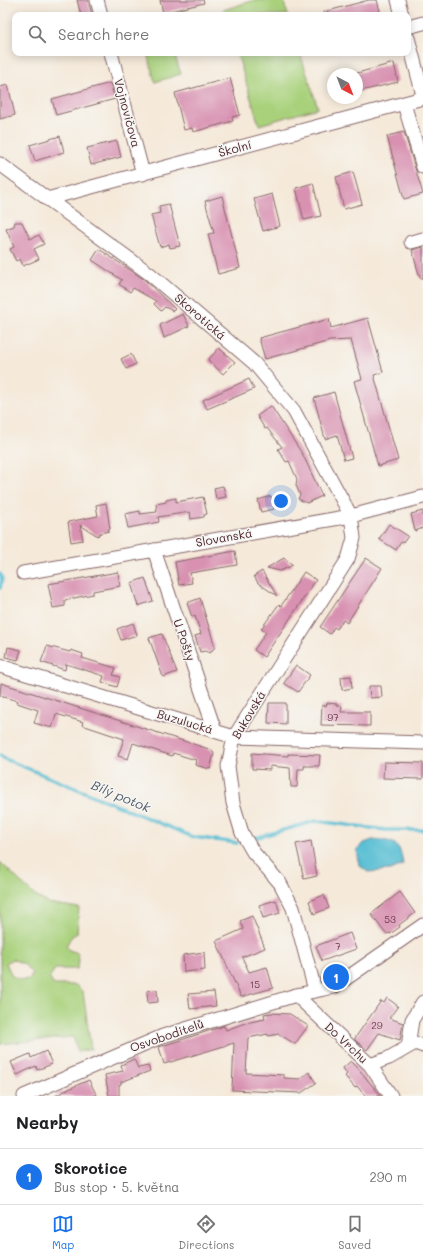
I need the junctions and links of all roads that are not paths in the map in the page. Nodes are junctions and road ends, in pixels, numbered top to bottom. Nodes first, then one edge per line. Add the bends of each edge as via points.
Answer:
1 (97, 0) edge
2 (398, 0) edge
3 (100, 12) edge
4 (401, 12) edge
5 (423, 23) edge
6 (411, 26) edge
7 (411, 50) edge
8 (112, 56) edge
9 (423, 97) edge
10 (404, 104) junction
11 (0, 164) edge
12 (423, 167) edge
13 (143, 174) junction
14 (47, 199) junction
15 (423, 497) edge
16 (350, 516) junction
17 (154, 550) junction
18 (24, 573) dead end
19 (0, 666) edge
20 (215, 731) junction
21 (234, 737) junction
22 (423, 743) edge
23 (423, 925) edge
24 (315, 990) junction
25 (296, 996) junction
26 (423, 1002) edge
27 (423, 1046) edge
28 (408, 1047) junction
29 (370, 1065) junction
30 (24, 1096) edge
31 (391, 1096) edge

1 - 3 street
2 - 4 street
5 - 6 street
7 - 9 street
8 - 13 street, Vojnovičova
9 - 10 street, Školní
10 - 12 street
10 - 13 street, Školní
11 - 14 street, Skorotická
13 - 14 street, Školní
14 - 16 street, Skorotická via 150,274 254,363 294,411
15 - 16 street, Slovanská
16 - 17 street, Slovanská
16 - 21 street, Bukovská via 354,538 348,559
17 - 18 street, Slovanská
17 - 20 street, U Pošty
19 - 20 street, Buzulucká
20 - 21 street, Buzulucká
21 - 22 street, Buzulucká
21 - 24 street, Bukovská via 228,766 233,803 242,833 253,852 280,883 292,908
23 - 24 street, Osvoboditelů via 334,987
24 - 25 street, Osvoboditelů
25 - 29 street, Do Vrchu
25 - 30 street, Osvoboditelů via 163,1036
26 - 28 street via 412,1020
27 - 28 street via 415,1043
28 - 29 street
29 - 31 street, Do Vrchu

